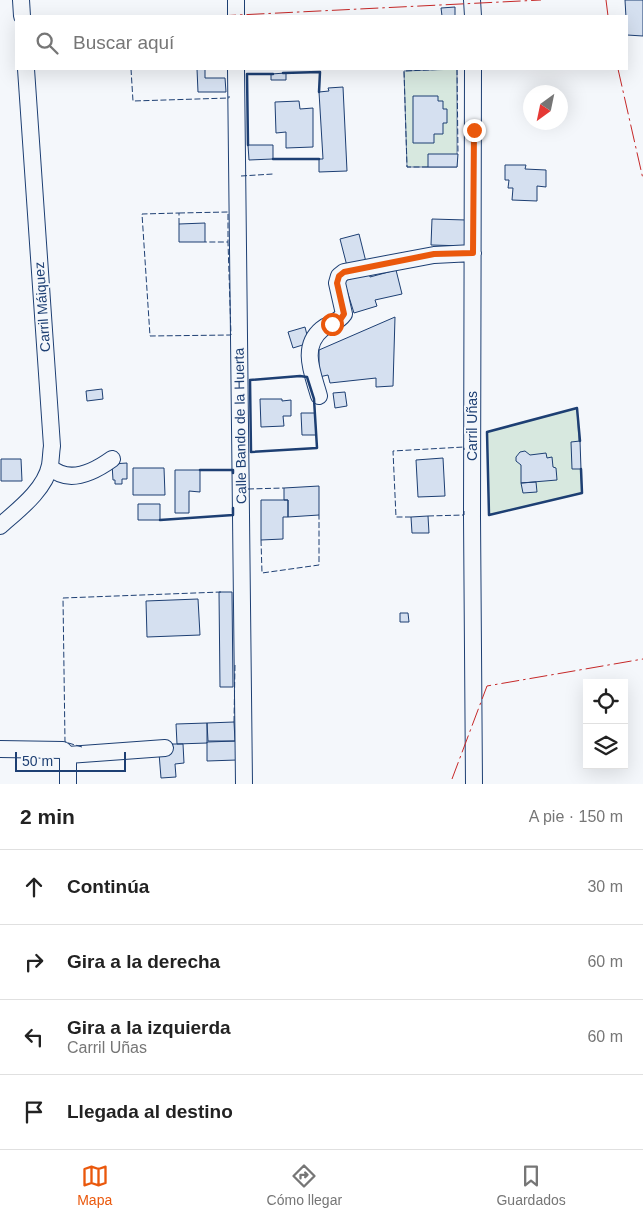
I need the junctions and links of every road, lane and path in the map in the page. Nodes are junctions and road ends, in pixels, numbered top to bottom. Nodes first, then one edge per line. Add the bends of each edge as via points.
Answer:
1 (21, 0) edge
2 (236, 0) edge
3 (472, 0) edge
4 (22, 15) edge
5 (236, 15) edge
6 (473, 15) edge
7 (26, 70) edge
8 (236, 70) edge
9 (473, 70) edge
10 (473, 253) junction
11 (319, 396) dead end
12 (112, 459) dead end
13 (50, 467) junction
14 (0, 526) edge
15 (164, 748) dead end
16 (0, 749) edge
17 (68, 755) junction
18 (68, 784) edge
19 (244, 784) edge
20 (474, 784) edge

1 - 4 street
2 - 5 street
3 - 6 street
7 - 13 street, Carril Máiquez via 52,446
8 - 19 street, Calle Bando de la Huerta
9 - 10 street, Carril Uñas
10 - 11 street via 434,254 344,272 339,276 337,283 344,314 316,335 309,352
10 - 20 street, Carril Uñas
12 - 13 street via 78,475 65,476
13 - 14 street, Carril Máiquez via 28,500
15 - 17 street
16 - 17 street via 63,750
17 - 18 street

